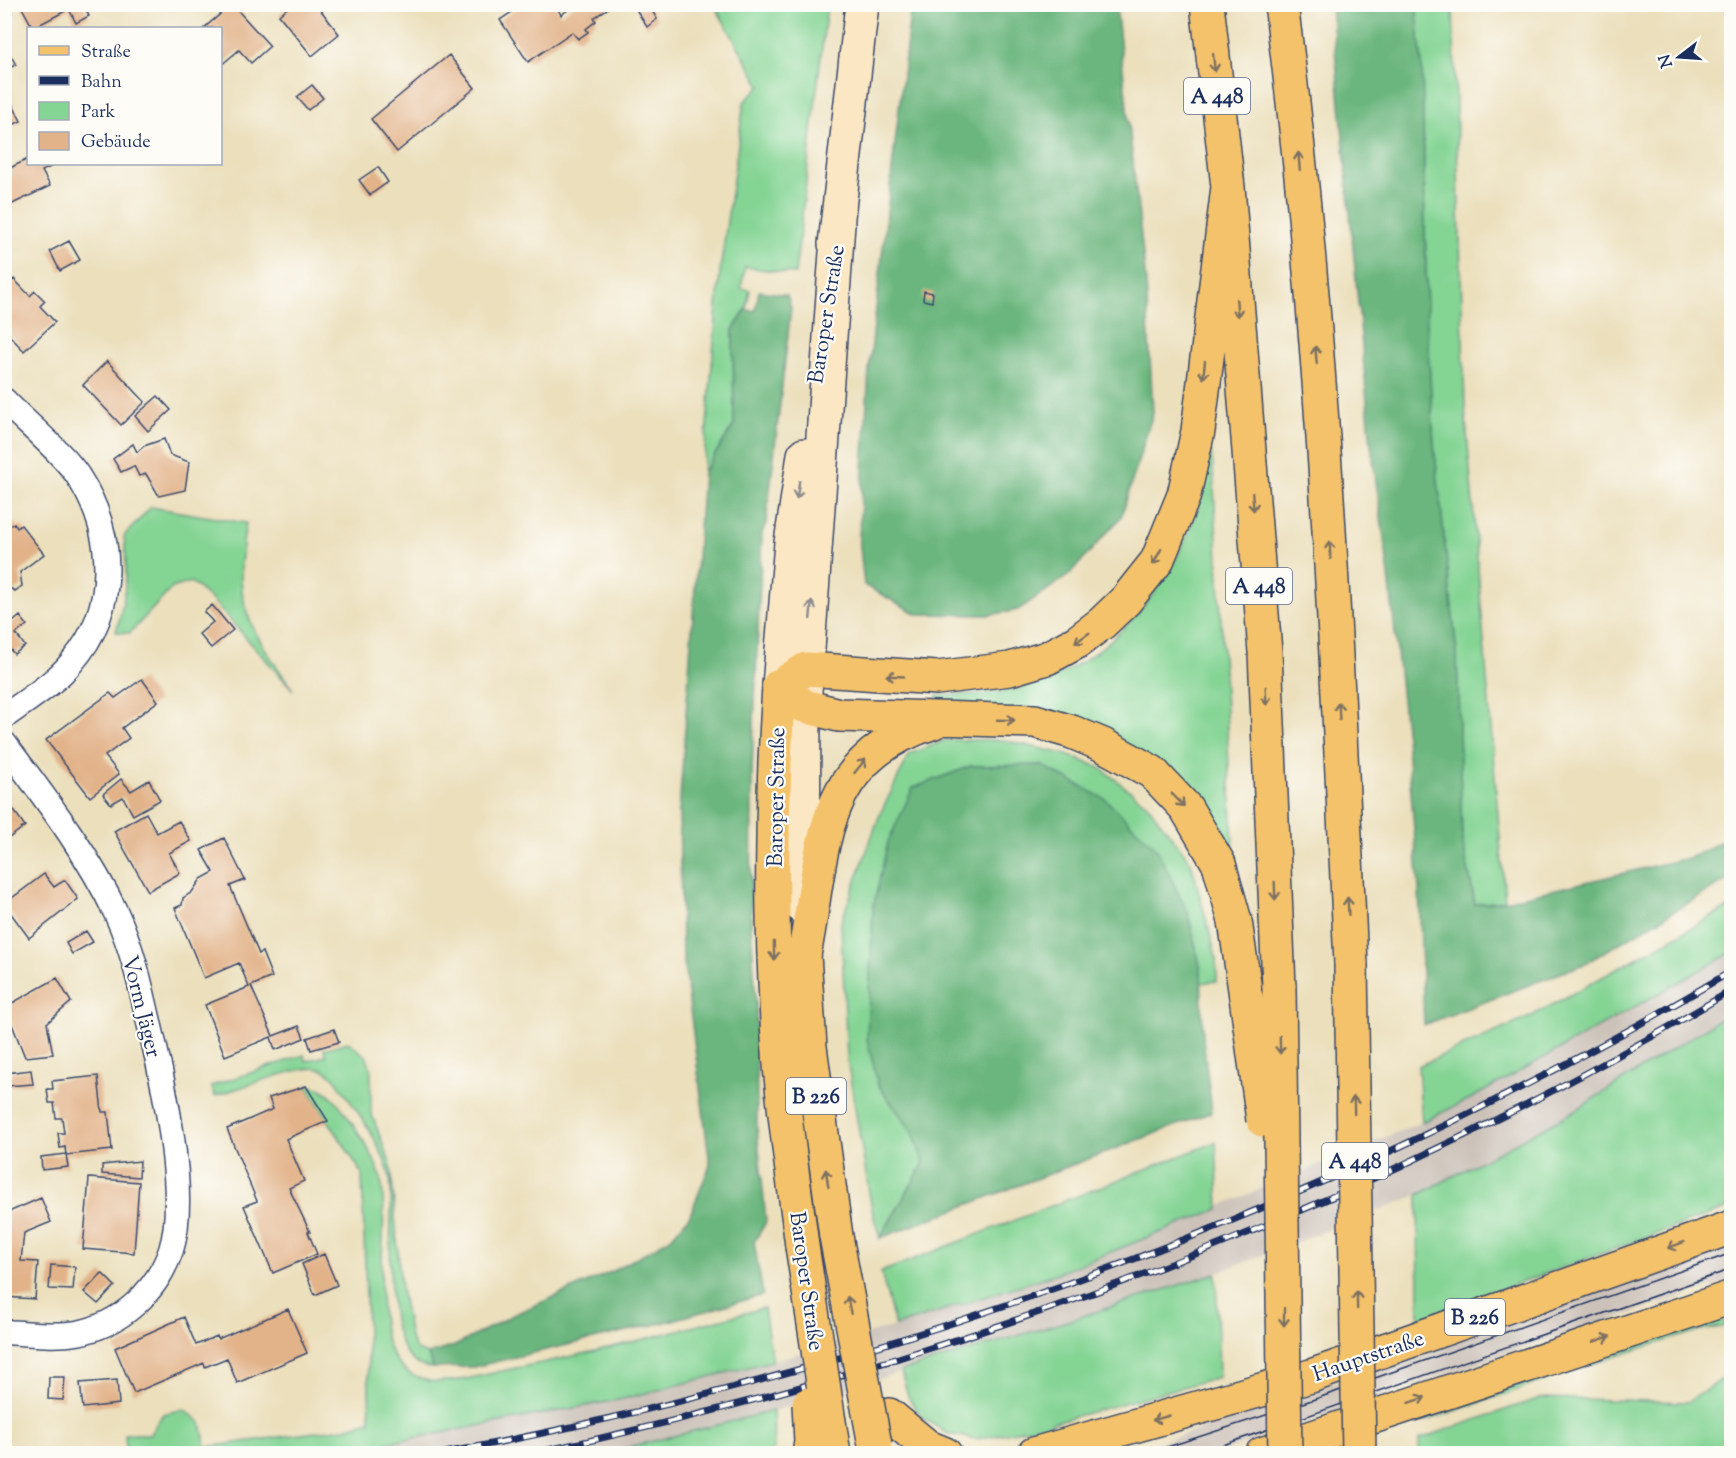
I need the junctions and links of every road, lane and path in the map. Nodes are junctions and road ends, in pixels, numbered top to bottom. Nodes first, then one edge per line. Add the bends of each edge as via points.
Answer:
1 (862, 4) edge
2 (1207, 4) edge
3 (1281, 4) edge
4 (1228, 186) junction
5 (4, 400) edge
6 (792, 677) junction
7 (804, 706) junction
8 (4, 717) edge
9 (948, 718) junction
10 (4, 743) edge
11 (804, 955) junction
12 (1731, 1227) edge
13 (1284, 1258) junction
14 (1731, 1297) edge
15 (4, 1332) edge
16 (1358, 1359) junction
17 (860, 1362) junction
18 (820, 1371) junction
19 (875, 1449) edge
20 (808, 1454) edge
21 (834, 1454) edge
22 (945, 1454) edge
23 (1034, 1454) edge
24 (1262, 1454) edge
25 (1285, 1454) edge
26 (1359, 1454) edge
27 (1373, 1454) edge

1 - 6 main road, Baroper Straße via 838,224 790,543
2 -> 4 main road, A 448
16 -> 3 main road, A 448, bridge via 1351,964 1334,608 1318,375
4 -> 6 main road via 1198,431 1184,495 1157,561 1126,600 1077,642 1047,658 1010,669 938,678
4 -> 13 main road, A 448, bridge via 1265,652 1279,987
5 - 8 street via 77,474 96,509 106,542 108,572 98,620 72,662
6 - 7 main road
6 -> 18 main road, Baroper Straße / B 226, bridge via 774,756 774,974 779,1053
7 - 9 main road via 839,715
7 - 11 main road, Baroper Straße / B 226
11 -> 9 main road via 820,855 839,797 861,762 882,745 910,730
9 -> 13 main road, bridge via 1035,721 1072,732 1152,772 1186,808 1219,864 1235,921
10 - 15 street, Vorm Jäger via 73,836 115,910 134,964 164,1089 176,1217 171,1250 158,1277 145,1295 119,1317 87,1331
17 -> 11 main road, Baroper Straße / B 226, bridge via 836,1236 810,1047
12 -> 23 main road, Hauptstraße / B 226 via 1311,1376
13 -> 25 main road, A 448, bridge
24 -> 14 main road
16 - 26 main road, A 448, bridge
16 - 27 main road, bridge
17 - 19 main road, Baroper Straße / B 226, bridge
17 - 22 main road, Baroper Straße / B 226 via 890,1415 910,1435
18 - 20 main road, Baroper Straße / B 226, bridge via 809,1400
18 - 21 main road, Baroper Straße / B 226, bridge

